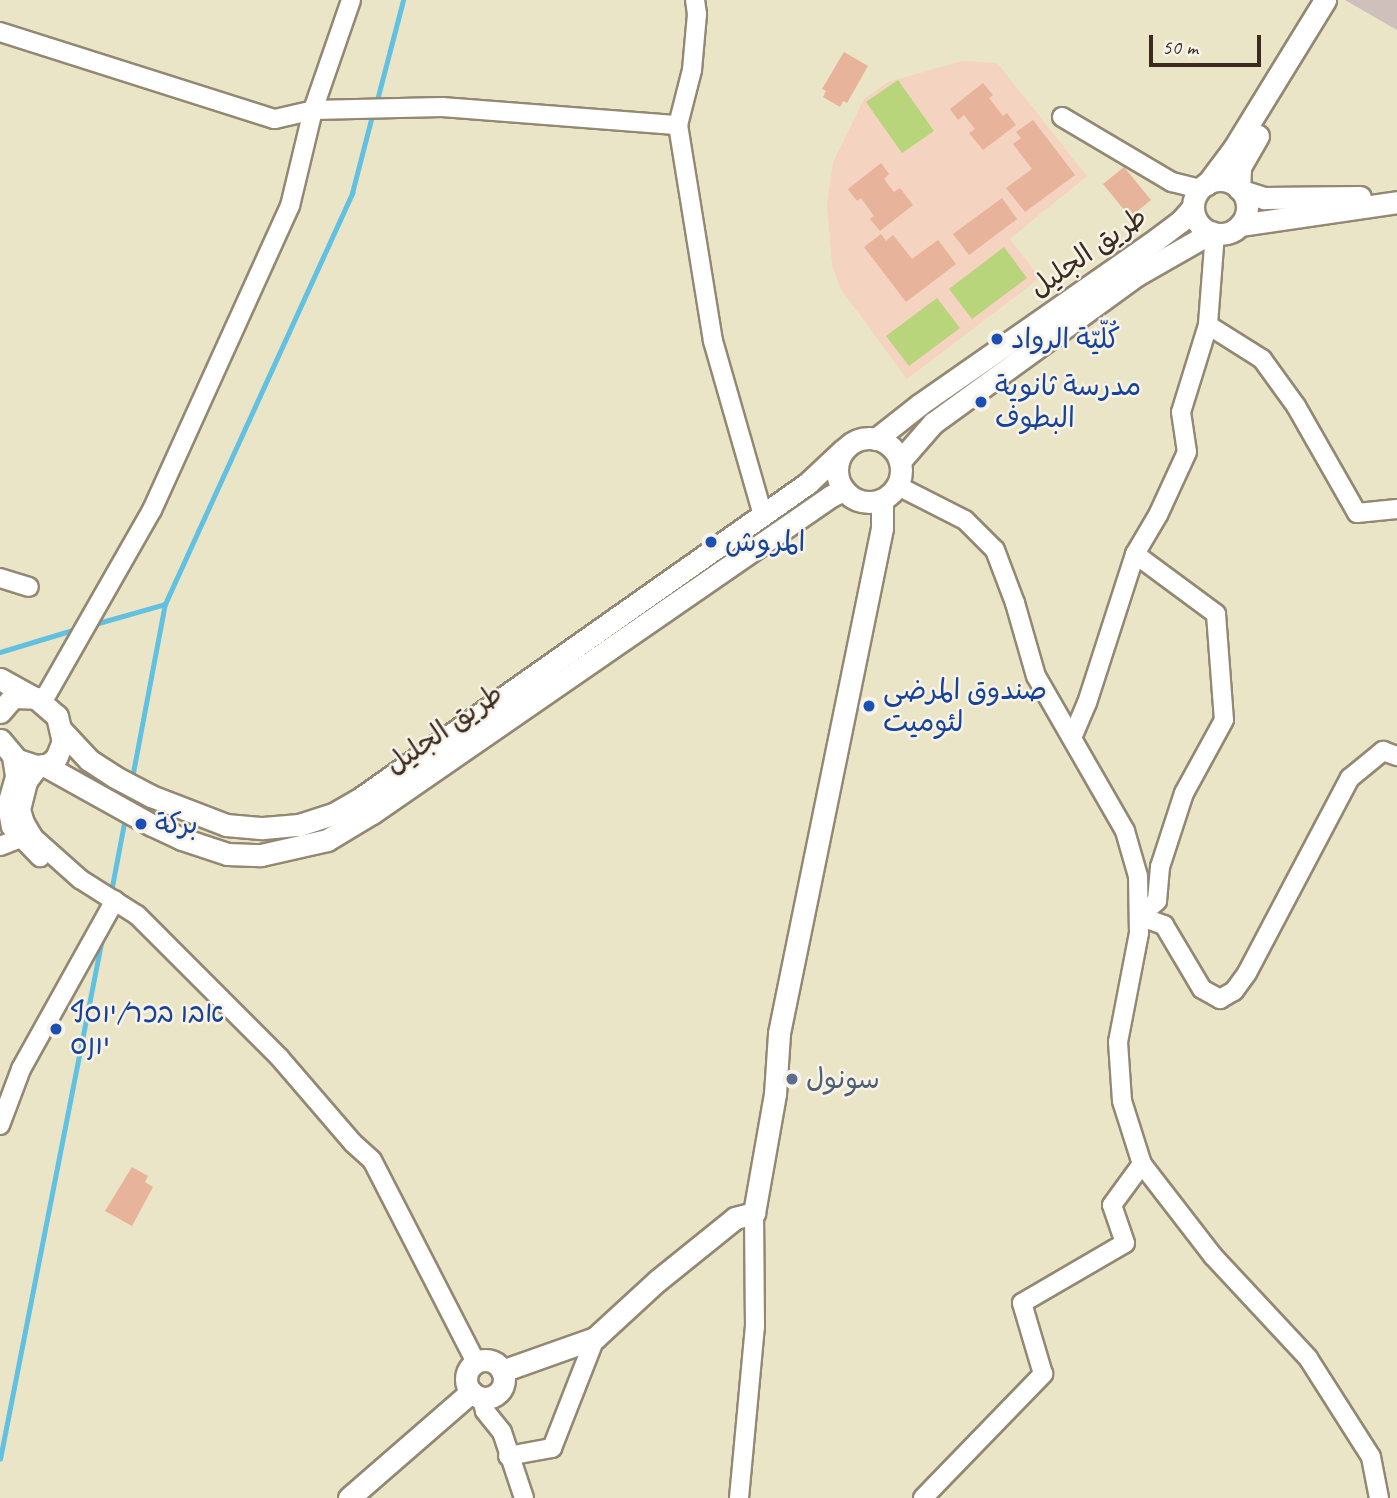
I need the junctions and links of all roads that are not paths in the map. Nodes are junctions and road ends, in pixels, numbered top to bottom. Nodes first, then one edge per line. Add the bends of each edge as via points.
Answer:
1 (351, 0) edge
2 (695, 0) edge
3 (1325, 0) edge
4 (1341, 0) edge
5 (0, 32) edge
6 (313, 110) junction
7 (1062, 117) dead end
8 (678, 125) junction
9 (1240, 190) junction
10 (1199, 196) junction
11 (1397, 199) edge
12 (1240, 225) junction
13 (1213, 233) junction
14 (1208, 325) junction
15 (876, 439) junction
16 (843, 450) junction
17 (900, 461) junction
18 (844, 491) junction
19 (890, 493) junction
20 (1397, 509) edge
21 (763, 515) junction
22 (1135, 554) junction
23 (0, 578) edge
24 (29, 587) dead end
25 (0, 679) edge
26 (37, 699) junction
27 (0, 712) edge
28 (62, 731) junction
29 (1072, 738) junction
30 (6, 748) edge
31 (1397, 755) edge
32 (42, 766) junction
33 (26, 837) junction
34 (0, 846) edge
35 (115, 900) junction
36 (1139, 916) junction
37 (6, 1093) edge
38 (0, 1125) edge
39 (1142, 1164) junction
40 (754, 1213) junction
41 (595, 1338) junction
42 (476, 1362) junction
43 (502, 1371) junction
44 (476, 1395) junction
45 (508, 1456) junction
46 (349, 1498) edge
47 (524, 1498) edge
48 (739, 1498) edge
49 (923, 1498) edge
50 (1379, 1498) edge

1 - 6 street
2 - 8 street via 692,70
3 - 10 main road, طريق الجليل
4 - 9 main road via 1245,157
5 - 6 street via 275,119
6 - 8 street via 442,107
6 - 26 street via 290,206 152,510
7 - 10 street
8 - 21 street via 713,341
9 - 10 main road via 1227,181
9 - 11 main road via 1264,198
9 - 12 main road via 1247,209
10 - 13 main road via 1196,219
10 - 15 main road, طريق الجليل via 1157,239
11 - 12 main road
12 - 13 main road via 1233,231
13 - 14 street
13 - 17 main road, طريق الجليل via 1137,275 933,423
14 - 20 street via 1262,359 1296,406 1357,513
14 - 22 street via 1181,412 1188,452
15 - 16 main road via 861,439
15 - 17 main road via 891,446
16 - 18 main road via 837,471
16 - 21 main road, طريق الجليل via 808,483
17 - 19 main road via 901,476
18 - 19 main road via 862,502
18 - 32 main road, طريق الجليل via 327,840 261,855 228,854 152,825
19 - 29 street via 964,520 995,550 1036,676
19 - 40 main road via 779,1033 775,1094
21 - 28 main road, طريق الجليل via 361,798 299,825 226,825 189,812 115,777 89,760
22 - 29 street
22 - 36 street via 1216,614 1224,720 1184,793 1160,867 1157,901
23 - 24 street
25 - 26 main road
26 - 27 main road via 13,697
26 - 28 main road, طريق الجليل via 57,716
28 - 32 main road via 59,754
29 - 36 street via 1125,831 1138,876
30 - 32 main road, طريق الجليل via 26,765
30 - 33 street via 15,777 8,817 11,827
31 - 36 street via 1383,751 1350,778 1234,991 1220,999 1202,989 1164,925
32 - 33 street via 22,796
33 - 34 street
33 - 35 street via 38,856
35 - 37 street
35 - 42 street via 137,915 279,1057 372,1160
36 - 39 street via 1118,1042 1122,1101
37 - 38 street
39 - 49 street via 1112,1205 1125,1243 1022,1303 1043,1374
39 - 50 street via 1213,1256 1308,1358 1371,1457
40 - 41 main road via 735,1218
40 - 48 street via 755,1327
41 - 43 main road
41 - 45 street via 552,1448
42 - 43 main road via 491,1361
42 - 44 main road via 466,1375
43 - 44 main road via 501,1388 493,1396
44 - 45 street via 502,1432
44 - 46 main road
45 - 47 street

